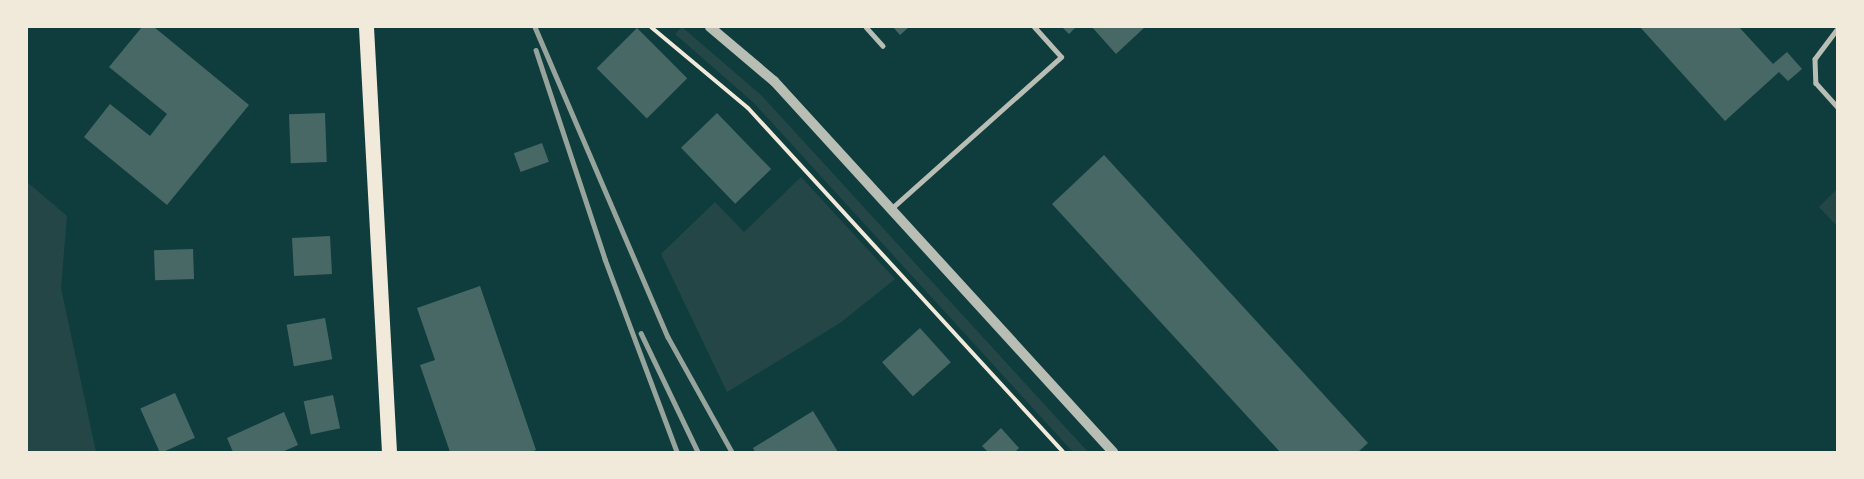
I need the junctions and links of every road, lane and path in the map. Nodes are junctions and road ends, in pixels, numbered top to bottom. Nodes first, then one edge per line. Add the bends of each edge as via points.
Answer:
1 (366, 27) edge
2 (651, 27) edge
3 (710, 27) edge
4 (866, 27) edge
5 (1034, 27) edge
6 (1837, 30) edge
7 (883, 46) dead end
8 (1837, 106) edge
9 (891, 209) junction
10 (389, 452) edge
11 (1063, 452) edge
12 (1113, 452) edge

1 - 10 main road
2 - 11 path via 748,108
3 - 9 street via 774,81
4 - 7 lane
5 - 9 lane via 1061,57
6 - 8 lane via 1815,59 1816,83
9 - 12 street

